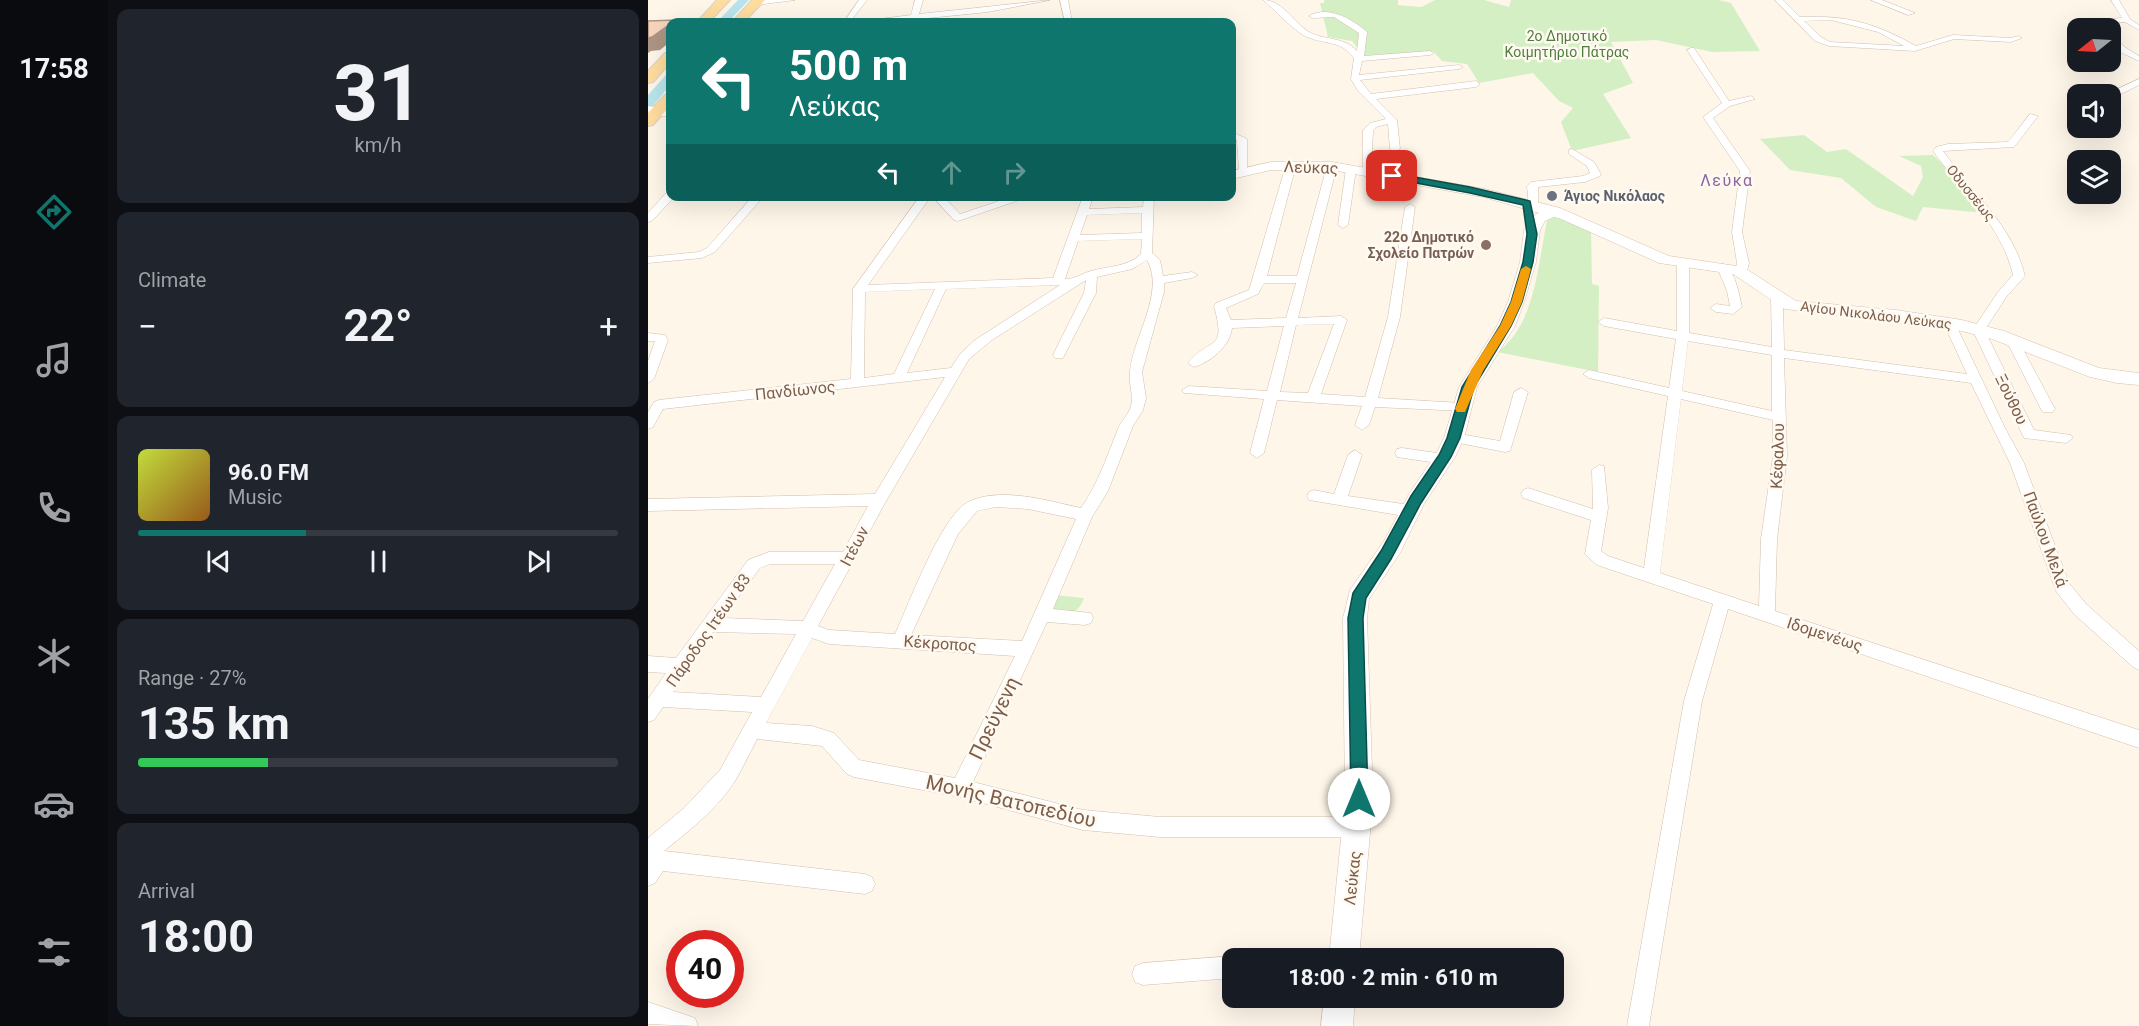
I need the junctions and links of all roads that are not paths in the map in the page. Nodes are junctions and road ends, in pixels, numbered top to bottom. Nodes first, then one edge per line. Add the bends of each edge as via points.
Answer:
1 (724, 0) edge
2 (791, 0) edge
3 (863, 0) edge
4 (919, 0) edge
5 (984, 0) edge
6 (1046, 0) edge
7 (1064, 0) edge
8 (1267, 0) edge
9 (1779, 0) edge
10 (1875, 0) edge
11 (2115, 0) edge
12 (757, 1) edge
13 (989, 13) junction
14 (1911, 13) dead end
15 (1313, 16) dead end
16 (706, 18) edge
17 (742, 18) edge
18 (850, 18) edge
19 (914, 18) edge
20 (935, 18) edge
21 (1068, 18) edge
22 (1798, 19) junction
23 (2121, 20) edge
24 (2127, 20) junction
25 (2139, 28) edge
26 (2018, 38) dead end
27 (2121, 48) edge
28 (1915, 49) junction
29 (1691, 50) dead end
30 (1430, 53) dead end
31 (1403, 55) junction
32 (1358, 59) junction
33 (2139, 59) edge
34 (666, 60) edge
35 (1459, 67) dead end
36 (1413, 71) junction
37 (1355, 78) junction
38 (648, 79) edge
39 (2139, 82) edge
40 (1476, 84) dead end
41 (1426, 90) junction
42 (2121, 91) edge
43 (1369, 97) junction
44 (1432, 99) dead end
45 (1751, 99) dead end
46 (1727, 104) junction
47 (2033, 116) dead end
48 (1392, 120) junction
49 (1236, 136) edge
50 (1395, 149) dead end
51 (1572, 152) dead end
52 (1291, 165) junction
53 (1332, 166) junction
54 (1240, 168) edge
55 (1358, 170) junction
56 (666, 199) edge
57 (755, 201) edge
58 (922, 201) edge
59 (942, 201) edge
60 (1011, 201) edge
61 (1086, 201) edge
62 (1147, 203) edge
63 (1530, 204) junction
64 (1410, 207) dead end
65 (1082, 212) junction
66 (1555, 212) junction
67 (648, 219) edge
68 (1343, 225) dead end
69 (1532, 230) junction
70 (1147, 236) junction
71 (1073, 238) junction
72 (1147, 255) junction
73 (648, 260) edge
74 (1683, 264) junction
75 (1723, 267) junction
76 (1741, 271) junction
77 (1092, 274) junction
78 (1192, 275) dead end
79 (1260, 279) junction
80 (1158, 280) junction
81 (1304, 280) junction
82 (1064, 282) junction
83 (942, 286) junction
84 (859, 289) junction
85 (1777, 298) junction
86 (1716, 308) dead end
87 (1291, 321) junction
88 (1604, 322) dead end
89 (1227, 324) junction
90 (1950, 324) junction
91 (1979, 330) junction
92 (1683, 336) junction
93 (648, 337) edge
94 (2012, 340) junction
95 (1777, 352) junction
96 (1059, 356) dead end
97 (1194, 363) dead end
98 (954, 372) junction
99 (1589, 374) dead end
100 (898, 378) junction
101 (648, 379) edge
102 (2139, 379) edge
103 (1977, 380) junction
104 (857, 383) junction
105 (1189, 390) dead end
106 (1521, 392) dead end
107 (1675, 393) junction
108 (1272, 396) junction
109 (1314, 399) junction
110 (1370, 402) junction
111 (654, 405) edge
112 (1461, 408) junction
113 (2049, 409) dead end
114 (1778, 417) junction
115 (648, 424) edge
116 (1362, 425) dead end
117 (1454, 438) junction
118 (2066, 438) dead end
119 (1257, 453) dead end
120 (1402, 453) dead end
121 (1356, 455) dead end
122 (1444, 459) junction
123 (1599, 470) dead end
124 (1528, 494) dead end
125 (1314, 496) dead end
126 (879, 500) junction
127 (1339, 500) junction
128 (648, 505) edge
129 (1410, 511) junction
130 (1085, 515) junction
131 (1599, 517) junction
132 (848, 558) junction
133 (1651, 578) junction
134 (1722, 601) junction
135 (1767, 614) junction
136 (1042, 615) junction
137 (1085, 618) dead end
138 (709, 625) junction
139 (807, 631) junction
140 (900, 640) junction
141 (1027, 649) junction
142 (2139, 662) edge
143 (648, 664) edge
144 (681, 666) junction
145 (765, 705) junction
146 (653, 707) edge
147 (752, 730) junction
148 (2139, 739) edge
149 (960, 788) junction
150 (1357, 827) junction
151 (651, 862) edge
152 (865, 884) dead end
153 (1345, 948) edge
154 (1222, 968) edge
155 (1143, 974) dead end
156 (1339, 1008) edge
157 (648, 1013) edge
158 (687, 1026) edge
159 (1337, 1026) edge
160 (1638, 1026) edge

1 - 16 main road
2 - 12 street
3 - 18 street
4 - 19 street
5 - 13 street
6 - 13 street
7 - 21 street
8 - 32 street via 1305,33 1345,43
9 - 22 street
10 - 14 street
11 - 24 street
12 - 17 main road
13 - 20 street
15 - 32 street via 1335,15 1363,32
22 - 28 street via 1831,18 1881,30
22 - 28 street via 1828,44
23 - 24 street
24 - 25 street
26 - 28 street via 1955,37
27 - 33 street
29 - 46 street
30 - 31 street
31 - 32 street
31 - 36 street
32 - 37 street
34 - 38 main road
35 - 36 street
36 - 37 street
36 - 41 street
37 - 43 street
39 - 42 street
40 - 41 street
41 - 43 street
41 - 44 street
43 - 48 street
45 - 46 street
46 - 76 street via 1708,117 1744,171 1737,232
47 - 91 street, Οδυσσέως via 2011,145 1948,147 1938,151 1992,217 2018,264 2019,276
48 - 50 street
48 - 55 street via 1368,130
49 - 54 street via 1242,139
51 - 63 street via 1592,164 1596,174 1579,180 1535,184
52 - 53 main road, Λεύκας
52 - 54 main road, Λεύκας
52 - 79 street
53 - 55 main road, Λεύκας
53 - 81 street
55 - 63 main road, Λεύκας
55 - 68 street
56 - 67 street
57 - 73 street via 702,255
58 - 84 street
59 - 60 street via 958,218
61 - 65 street
62 - 65 street
62 - 70 street
63 - 66 main road, Λεύκας
63 - 69 main road, Λεύκας
64 - 110 street via 1397,305
65 - 71 street
66 - 69 main road via 1540,218
66 - 74 main road, Αγίου Νικολάου Λεύκας via 1652,255
69 - 112 main road, Λεύκας via 1528,262 1516,302
70 - 71 street
70 - 72 street
71 - 82 street
72 - 77 street, Ιτέων via 1133,264
72 - 80 street via 1154,260
74 - 75 main road, Αγίου Νικολάου Λεύκας
74 - 92 street
75 - 76 main road, Αγίου Νικολάου Λεύκας
75 - 86 street via 1736,307
76 - 85 main road, Αγίου Νικολάου Λεύκας
77 - 82 street, Ιτέων
77 - 96 street via 1090,293
78 - 80 street
79 - 81 street
79 - 89 street via 1257,290 1220,306
80 - 130 street via 1155,309 1136,372 1136,410 1126,425 1101,491
81 - 87 street
82 - 83 street
82 - 98 street, Ιτέων via 1030,311 972,348
83 - 84 street
83 - 100 street
84 - 104 street
85 - 90 main road, Αγίου Νικολάου Λεύκας via 1797,306
85 - 95 street, Κέφαλου
87 - 89 street
87 - 108 street
87 - 109 street via 1342,321
88 - 92 street
89 - 97 street via 1218,345
90 - 91 main road, Αγίου Νικολάου Λεύκας
90 - 103 street, Παύλου Μελά
91 - 94 main road, Αγίου Νικολάου Λεύκας
91 - 118 street, Ξούθου via 2029,435
92 - 95 street
92 - 107 street
93 - 101 street via 662,340
94 - 102 main road, Αγίου Νικολάου Λεύκας via 2079,368
94 - 113 street
95 - 103 street
95 - 114 street, Κέφαλου
98 - 100 street, Πανδίωνος
98 - 126 street, Ιτέων
99 - 107 street
100 - 104 street, Πανδίωνος
103 - 142 street, Παύλου Μελά via 2021,471 2062,586 2074,603
104 - 111 street, Πανδίωνος
105 - 108 street
106 - 117 street via 1505,447
107 - 114 street
107 - 133 street
108 - 109 street
108 - 119 street
109 - 110 street
110 - 112 street
110 - 116 street
111 - 115 street, Πανδίωνος
112 - 117 main road, Λεύκας
114 - 135 street, Κέφαλου via 1779,468 1769,539
117 - 122 main road, Λεύκας
120 - 122 street
121 - 127 street
122 - 129 main road, Λεύκας
123 - 131 street, Ιδομενέως
124 - 131 street
125 - 127 street
126 - 128 street
126 - 132 street, Ιτέων
127 - 129 street
129 - 150 main road, Λεύκας via 1392,547 1358,597 1356,608 1360,763
130 - 136 street
130 - 140 street via 1034,504 984,502 973,506 957,523
131 - 133 street, Ιδομενέως via 1593,554 1611,565
132 - 138 street, Πάροδος Ιτέων 83 via 761,560
132 - 139 street, Ιτέων
133 - 134 street, Ιδομενέως
134 - 135 street, Ιδομενέως
134 - 160 street via 1693,701
135 - 148 street, Ιδομενέως
136 - 137 street
136 - 141 street
138 - 139 street, Κέκροπος via 799,627
138 - 144 street, Πάροδος Ιτέων 83
139 - 140 street, Κέκροπος via 829,637
139 - 145 street, Ιτέων
140 - 141 street, Κέκροπος
141 - 149 street, Πρεύγενη
143 - 144 street
144 - 146 street, Πάροδος Ιτέων 83
145 - 146 street
145 - 147 street, Ιτέων
147 - 149 street, Μονής Βατοπεδίου via 820,737 835,745 854,768
147 - 151 street, Ιτέων via 712,794
149 - 150 street, Μονής Βατοπεδίου via 1083,820 1160,827
150 - 153 main road, Λεύκας
151 - 152 street
154 - 155 street
156 - 159 main road
157 - 158 street

